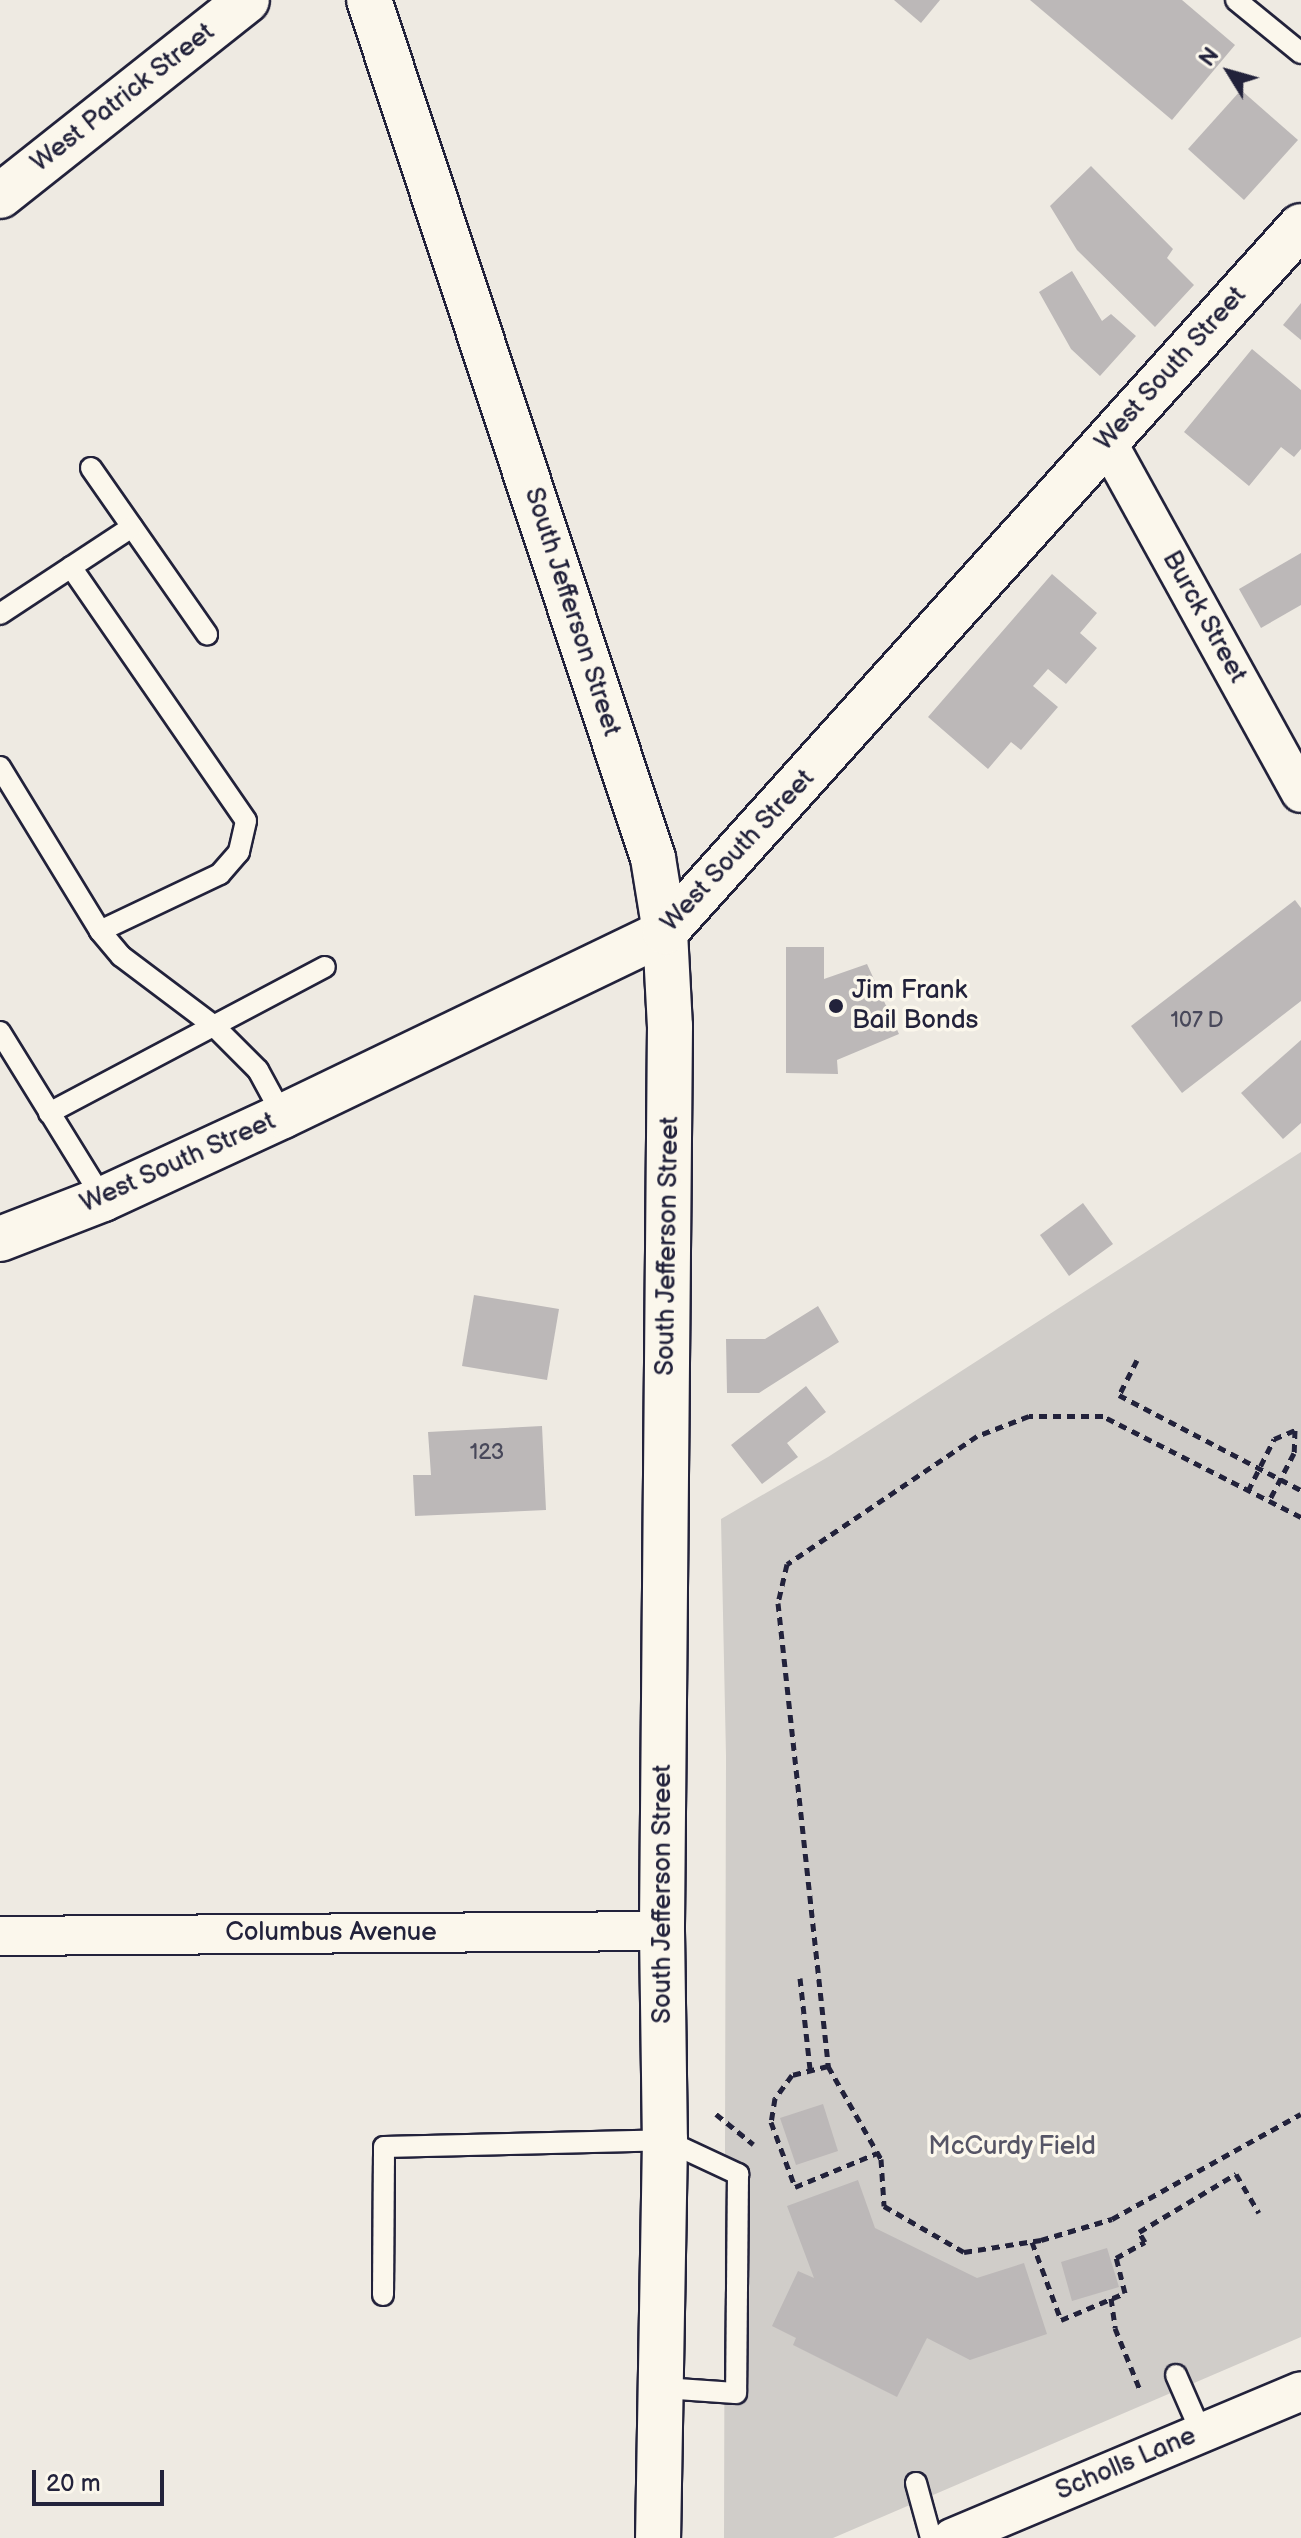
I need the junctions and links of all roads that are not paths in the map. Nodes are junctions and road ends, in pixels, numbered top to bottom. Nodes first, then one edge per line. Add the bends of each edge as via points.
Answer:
1 (247, 0) edge
2 (369, 0) edge
3 (1236, 0) edge
4 (1301, 53) edge
5 (0, 196) edge
6 (1301, 226) edge
7 (1106, 440) junction
8 (91, 468) dead end
9 (132, 527) junction
10 (71, 567) junction
11 (0, 614) edge
12 (207, 634) dead end
13 (0, 767) edge
14 (1301, 793) edge
15 (100, 931) junction
16 (665, 932) junction
17 (325, 967) dead end
18 (214, 1026) junction
19 (0, 1032) edge
20 (49, 1113) junction
21 (283, 1116) junction
22 (103, 1199) junction
23 (0, 1239) edge
24 (662, 1931) junction
25 (0, 1936) edge
26 (665, 2140) junction
27 (383, 2295) dead end
28 (1176, 2375) dead end
29 (662, 2388) junction
30 (1301, 2391) edge
31 (1201, 2432) junction
32 (916, 2483) dead end
33 (658, 2538) edge
34 (931, 2538) edge
35 (952, 2538) edge

1 - 5 main road, West Patrick Street
2 - 16 main road, South Jefferson Street via 653,858
3 - 4 lane
6 - 7 main road, West South Street
7 - 14 street, Burck Street
7 - 16 main road, West South Street
8 - 9 lane
9 - 10 lane
9 - 12 lane
10 - 11 lane
10 - 15 lane via 246,821 239,852 220,874
13 - 15 lane
15 - 18 lane via 121,956
16 - 21 main road, West South Street
16 - 24 main road, South Jefferson Street via 670,1026
17 - 18 lane
18 - 20 lane
18 - 21 lane via 258,1070
19 - 20 lane
20 - 22 lane
21 - 22 main road, West South Street
22 - 23 main road, West South Street
24 - 25 street, Columbus Avenue
24 - 26 main road, South Jefferson Street
26 - 27 lane via 384,2147
26 - 29 main road, South Jefferson Street
26 - 29 lane via 738,2174 736,2393
28 - 31 lane
29 - 33 main road, South Jefferson Street
30 - 31 street, Scholls Lane
31 - 35 street, Scholls Lane
32 - 34 lane

